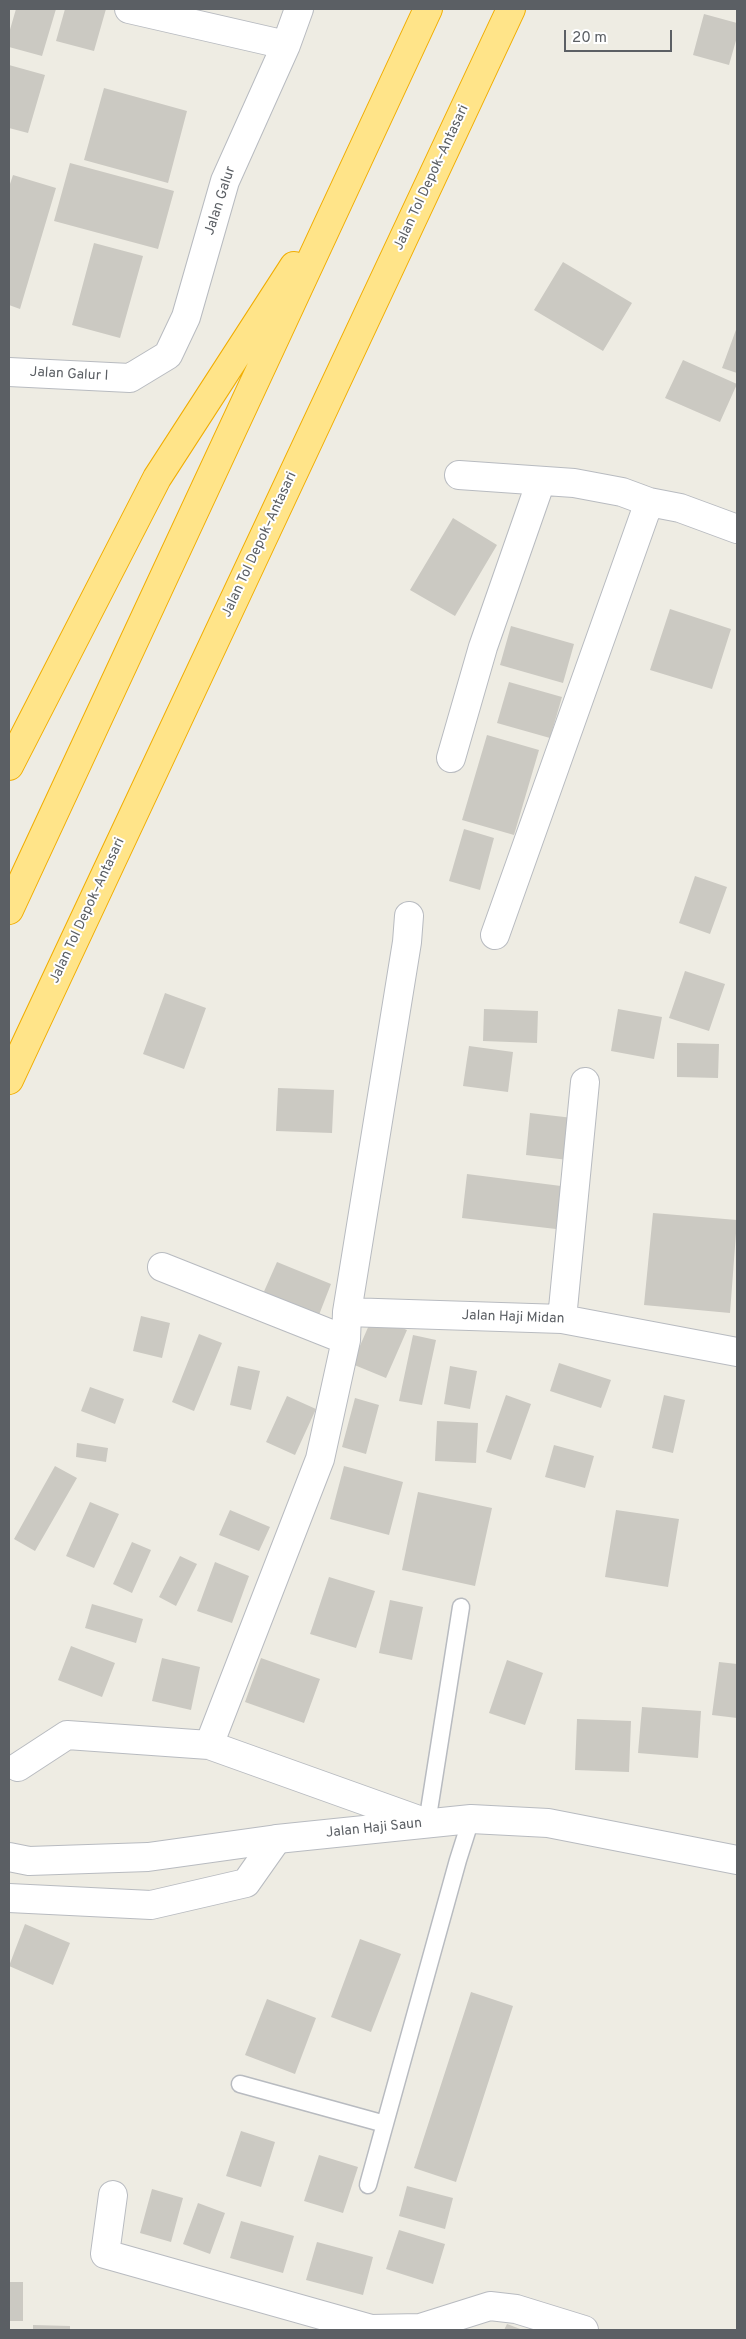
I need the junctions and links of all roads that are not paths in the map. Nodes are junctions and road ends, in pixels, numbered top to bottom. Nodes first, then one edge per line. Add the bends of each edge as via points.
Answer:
1 (129, 9) edge
2 (298, 9) edge
3 (428, 9) edge
4 (511, 9) edge
5 (286, 45) junction
6 (350, 179) junction
7 (9, 372) edge
8 (130, 378) joint
9 (459, 475) dead end
10 (541, 481) junction
11 (649, 502) junction
12 (737, 529) edge
13 (451, 758) dead end
14 (9, 766) edge
15 (9, 910) edge
16 (409, 916) dead end
17 (495, 935) dead end
18 (9, 1080) edge
19 (585, 1082) dead end
20 (162, 1266) dead end
21 (347, 1312) junction
22 (562, 1319) junction
23 (346, 1340) junction
24 (737, 1352) edge
25 (461, 1607) dead end
26 (209, 1745) junction
27 (18, 1768) dead end
28 (472, 1819) junction
29 (427, 1823) junction
30 (277, 1839) junction
31 (9, 1857) edge
32 (737, 1860) edge
33 (9, 1898) edge
34 (240, 2084) dead end
35 (385, 2124) junction
36 (368, 2184) dead end
37 (113, 2195) dead end
38 (419, 2329) edge
39 (584, 2330) edge

1 - 5 street
2 - 5 street, Jalan Galur
3 - 6 highway
4 - 18 highway, Jalan Tol Depok–Antasari
5 - 8 street, Jalan Galur via 225,180 186,317 168,355
6 - 14 highway via 157,478
6 - 15 highway
7 - 8 street, Jalan Galur I
9 - 10 street
10 - 11 street via 622,492
10 - 13 street via 483,647
11 - 12 street via 680,508
11 - 17 street
16 - 21 street
19 - 22 street
20 - 23 street
21 - 22 street, Jalan Haji Midan
21 - 23 street
22 - 24 street, Jalan Haji Midan
23 - 26 street via 320,1459
25 - 29 lane
26 - 27 street via 67,1735
26 - 29 street
28 - 29 street, Jalan Haji Saun
28 - 32 street, Jalan Haji Saun via 548,1823
28 - 35 lane
29 - 30 street, Jalan Haji Saun
30 - 31 street, Jalan Haji Saun via 148,1856 29,1861
30 - 33 street via 246,1883 151,1906
34 - 35 lane
35 - 36 lane
37 - 38 street via 105,2254 371,2329
38 - 39 street via 490,2306 516,2309

